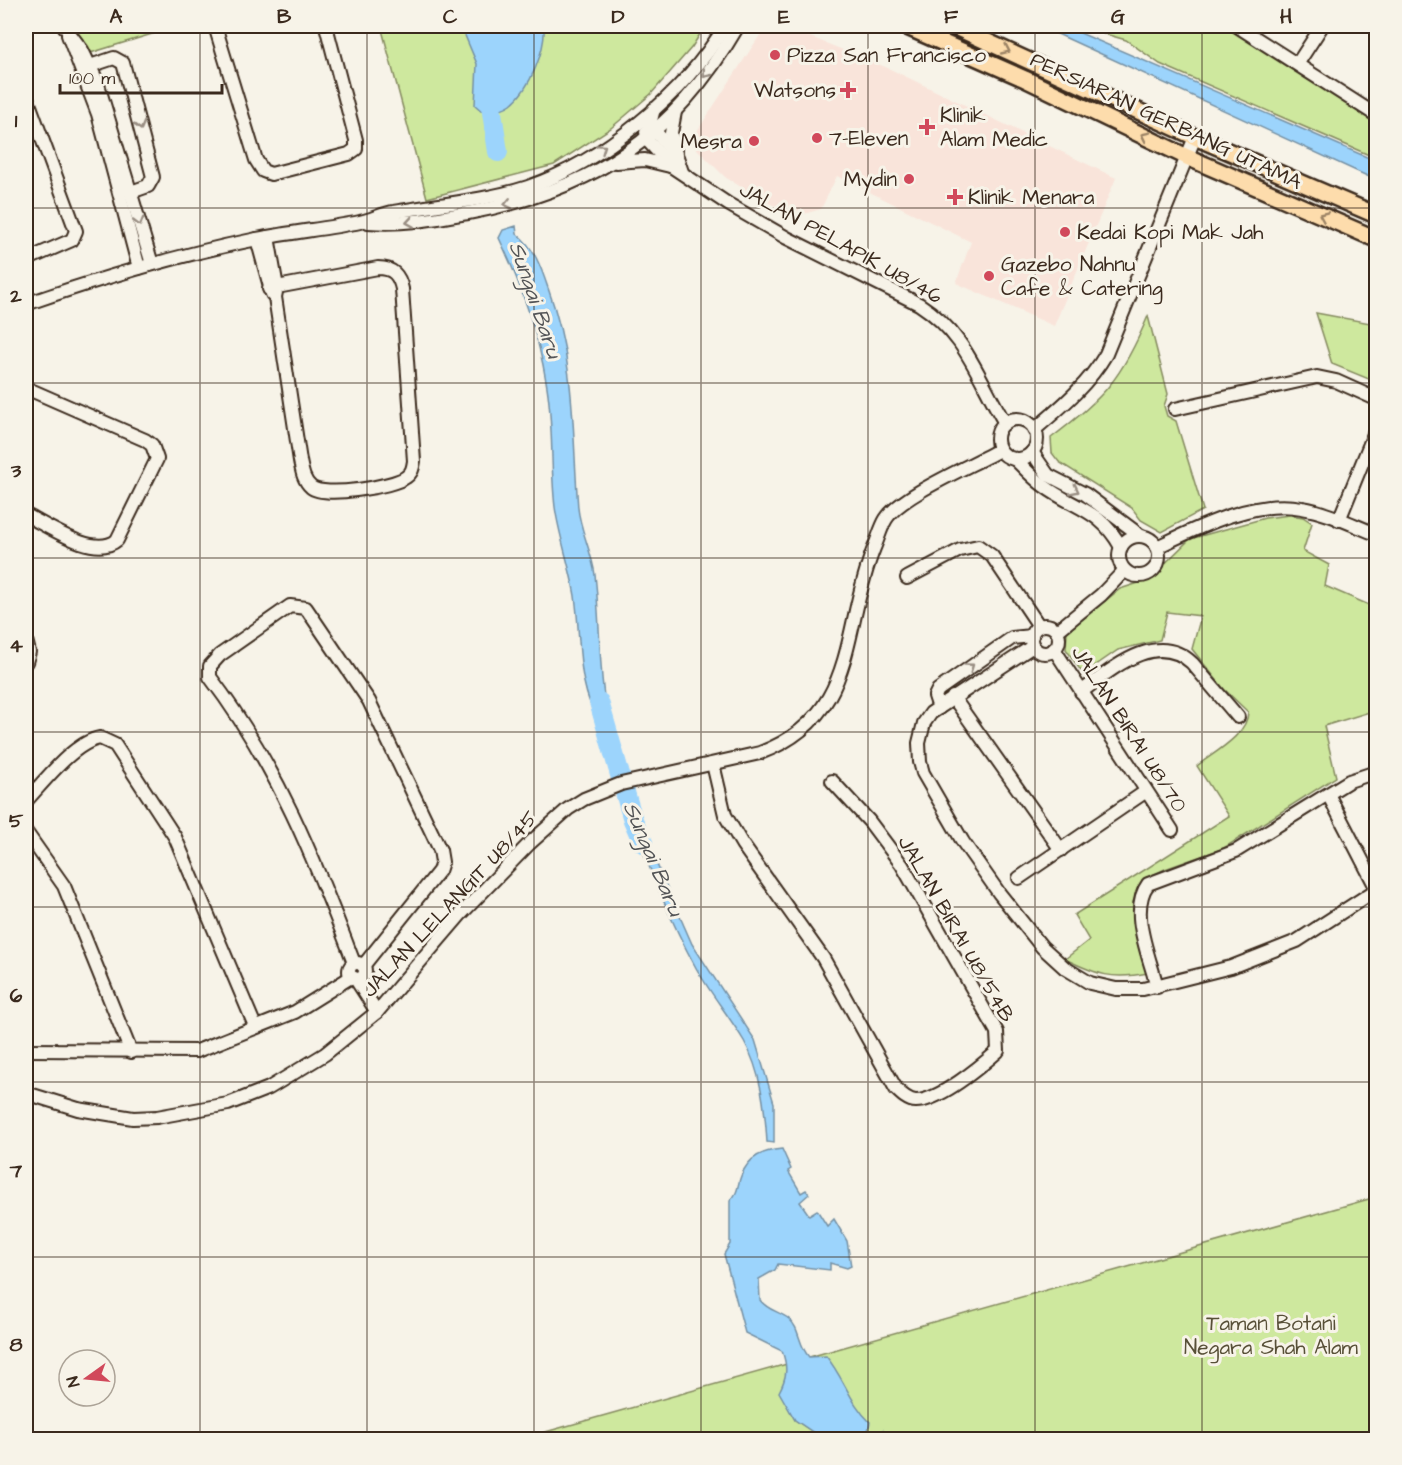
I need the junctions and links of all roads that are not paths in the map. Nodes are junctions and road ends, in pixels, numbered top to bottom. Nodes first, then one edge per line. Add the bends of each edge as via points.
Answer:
1 (215, 26) edge
2 (326, 26) edge
3 (725, 26) edge
4 (738, 26) edge
5 (905, 26) edge
6 (952, 26) edge
7 (1237, 26) edge
8 (1322, 26) edge
9 (65, 28) edge
10 (1298, 63) junction
11 (90, 66) junction
12 (26, 95) edge
13 (654, 109) junction
14 (675, 111) junction
15 (1377, 115) edge
16 (649, 134) junction
17 (622, 135) junction
18 (1194, 137) junction
19 (1186, 157) junction
20 (611, 163) junction
21 (677, 165) junction
22 (130, 192) junction
23 (457, 209) junction
24 (1377, 215) edge
25 (262, 238) junction
26 (1377, 239) edge
27 (26, 260) edge
28 (152, 264) junction
29 (140, 268) junction
30 (273, 291) junction
31 (26, 304) edge
32 (26, 388) edge
33 (1377, 399) edge
34 (1175, 409) dead end
35 (1005, 423) junction
36 (1377, 429) edge
37 (1034, 430) junction
38 (999, 450) junction
39 (1032, 452) junction
40 (1016, 460) junction
41 (26, 515) edge
42 (1339, 520) junction
43 (1377, 534) edge
44 (1141, 536) junction
45 (1121, 547) junction
46 (1157, 547) junction
47 (1124, 571) junction
48 (908, 578) dead end
49 (1057, 631) junction
50 (1035, 636) junction
51 (26, 640) edge
52 (1054, 650) junction
53 (26, 662) edge
54 (1081, 693) junction
55 (953, 698) junction
56 (939, 708) junction
57 (1238, 717) dead end
58 (713, 764) junction
59 (1377, 772) edge
60 (832, 781) dead end
61 (1145, 792) junction
62 (1329, 796) junction
63 (26, 801) edge
64 (1172, 830) dead end
65 (26, 832) edge
66 (1061, 850) junction
67 (1019, 878) dead end
68 (1377, 889) edge
69 (358, 972) junction
70 (1157, 987) junction
71 (380, 1009) junction
72 (255, 1026) junction
73 (26, 1050) edge
74 (131, 1052) junction
75 (26, 1093) edge

1 - 2 street via 256,160 263,171 271,174 356,149
3 - 13 street via 697,66
4 -> 14 street via 708,73
19 -> 5 main road, PERSIARAN GERBANG UTAMA
6 -> 18 main road, PERSIARAN GERBANG UTAMA
7 - 10 street
8 - 10 street
9 - 11 street
9 - 29 street via 98,114
10 - 15 street
11 - 22 street
11 -> 22 street via 114,58 123,63 153,177 148,186
12 - 27 street via 76,231 72,240
13 - 16 street
13 - 17 street
14 - 16 street
14 - 21 street via 671,124
16 - 17 street
16 - 20 street
16 - 21 street, JALAN PELAPIK U8/46
23 -> 17 street via 551,177
18 - 19 street
18 - 24 main road, PERSIARAN GERBANG UTAMA
26 -> 19 main road, PERSIARAN GERBANG UTAMA
19 - 37 street via 1125,312 1101,362 1080,389
20 - 21 street via 645,160
20 -> 23 street via 556,191
21 - 35 street, JALAN PELAPIK U8/46 via 757,221 933,313 968,352
22 -> 28 street
23 - 25 street via 394,224 361,222
25 - 28 street
25 - 30 street
28 - 29 street
29 - 31 street
30 - 30 street via 300,461 308,483 320,492 331,492 393,483 406,477 414,461 399,277 389,269 378,268
32 - 41 street via 145,440 152,445 157,459 117,540 111,544 87,545
33 - 34 street via 1317,377
35 - 37 street via 1021,420
35 - 38 street via 997,438
36 - 42 street
37 - 39 street
38 - 40 street
38 - 58 street, JALAN LELANGIT U8/45 via 902,503 886,519 868,564 839,677 814,720 776,747
39 - 40 street
39 -> 44 street via 1048,474 1084,494
40 - 45 street via 1044,486 1099,518 1111,528
42 - 43 street
42 - 46 street via 1303,508 1265,508 1228,517
44 - 45 street via 1127,540
44 - 46 street
45 - 47 street via 1118,557
46 - 47 street via 1159,560 1152,572 1136,577
47 - 49 street
48 - 50 street via 960,550 978,546 992,556
49 - 50 street via 1049,625
49 - 52 street via 1059,641
50 - 52 street via 1042,652
50 - 55 street
56 -> 50 street via 935,696 938,690 1012,638
51 - 53 street
52 - 54 street, JALAN BIRAI U8/70
54 - 57 street via 1126,660 1171,650 1192,663
54 - 61 street, JALAN BIRAI U8/70
55 - 56 street
55 - 66 street
56 - 70 street via 924,723 918,753 923,773 963,842 999,893 1042,947 1079,977 1116,989
58 - 60 street, JALAN BIRAI U8/54B via 725,815 742,844 823,958 896,1089 916,1101 936,1095 978,1069 998,1051 997,1032 902,865
58 - 71 street, JALAN LELANGIT U8/45 via 621,784 584,799 530,843 460,915
59 - 62 street via 1349,781
61 - 64 street, JALAN BIRAI U8/70
61 - 66 street
62 - 68 street
62 - 70 street via 1236,851 1148,884 1139,912
63 - 72 street via 88,741 100,738 115,745 175,837
65 - 74 street via 64,886
66 - 67 street
68 - 70 street via 1279,950
69 - 69 street via 324,883 269,765 210,676 210,666 220,655 285,608 306,608 369,701 435,837 442,862 439,871
69 - 71 street
69 - 72 street via 295,1012
71 - 75 street, JALAN LELANGIT U8/45 via 309,1065 269,1088 228,1104 133,1118 78,1109
72 - 74 street via 197,1051
73 - 74 street

